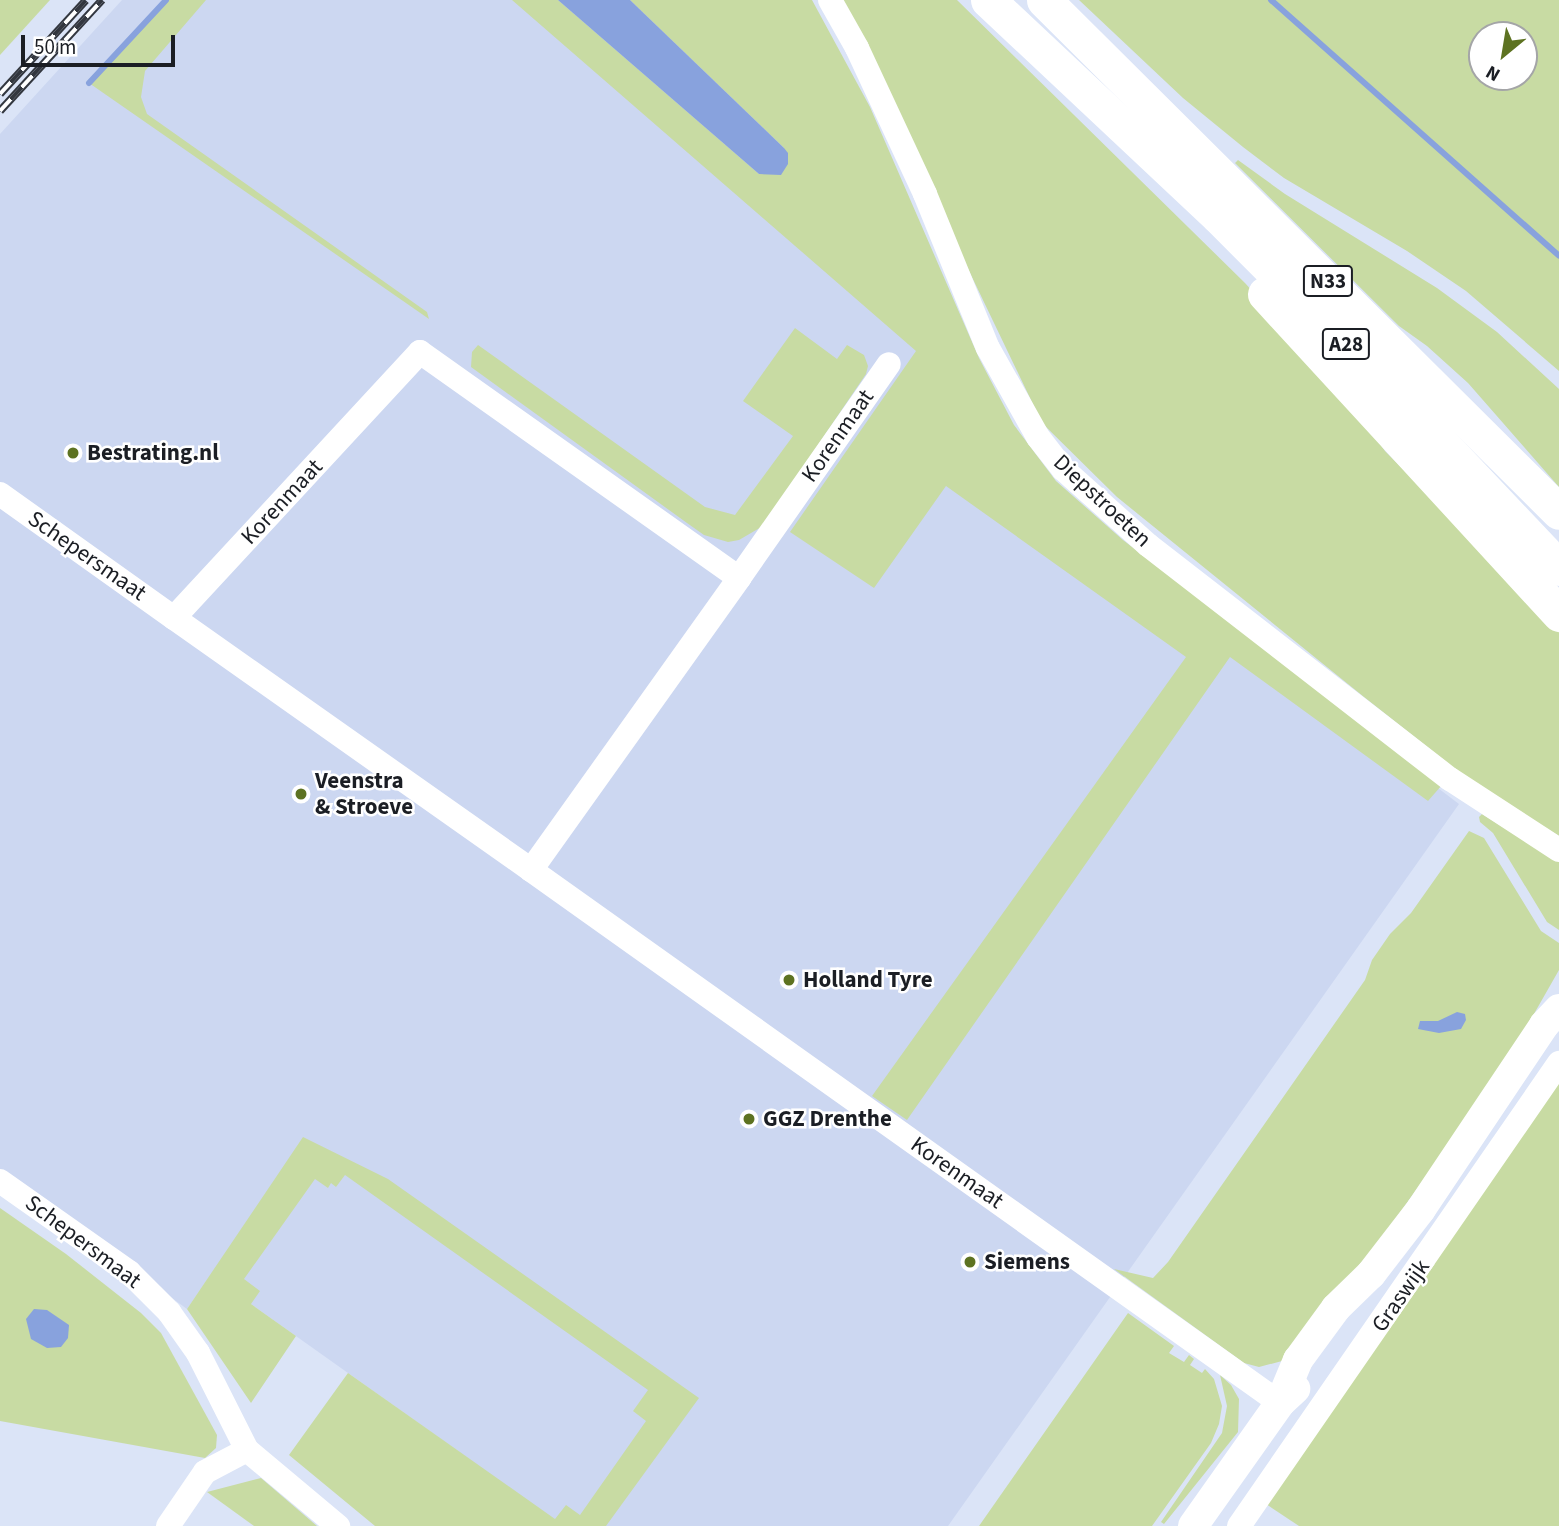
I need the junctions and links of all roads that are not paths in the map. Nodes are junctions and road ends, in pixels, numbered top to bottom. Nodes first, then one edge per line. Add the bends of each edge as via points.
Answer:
1 (830, 0) edge
2 (988, 0) edge
3 (1044, 0) edge
4 (1124, 129) junction
5 (889, 364) dead end
6 (0, 494) edge
7 (1559, 512) edge
8 (1559, 568) edge
9 (739, 578) junction
10 (1559, 614) edge
11 (174, 618) junction
12 (1559, 850) edge
13 (531, 870) junction
14 (1559, 986) edge
15 (1551, 1017) edge
16 (1559, 1063) edge
17 (0, 1181) edge
18 (1280, 1403) junction
19 (247, 1450) junction
20 (168, 1526) edge
21 (338, 1526) edge
22 (1193, 1526) edge
23 (1239, 1526) edge

1 - 12 street, Diepstroeten via 858,48 925,194 988,348 1038,437 1063,469 1148,545 1450,779
2 - 4 highway, N33
3 - 7 highway, N33
4 - 8 highway, A28 via 1371,369
4 - 10 highway, N33 via 1198,222
5 - 9 street, Korenmaat
6 - 11 street, Schepersmaat
9 - 11 street, Korenmaat via 420,352
9 - 13 street, Korenmaat
11 - 13 street, Korenmaat
13 - 18 street, Korenmaat
14 - 15 main road, Graswijk
15 - 18 main road, Graswijk via 1467,1145 1371,1274 1353,1316 1337,1339 1314,1371
16 - 23 street, Graswijk
17 - 19 street, Schepersmaat via 129,1272 169,1312 198,1353
18 - 22 main road, Graswijk
19 - 20 street via 205,1472
19 - 21 street, Schepersmaat

